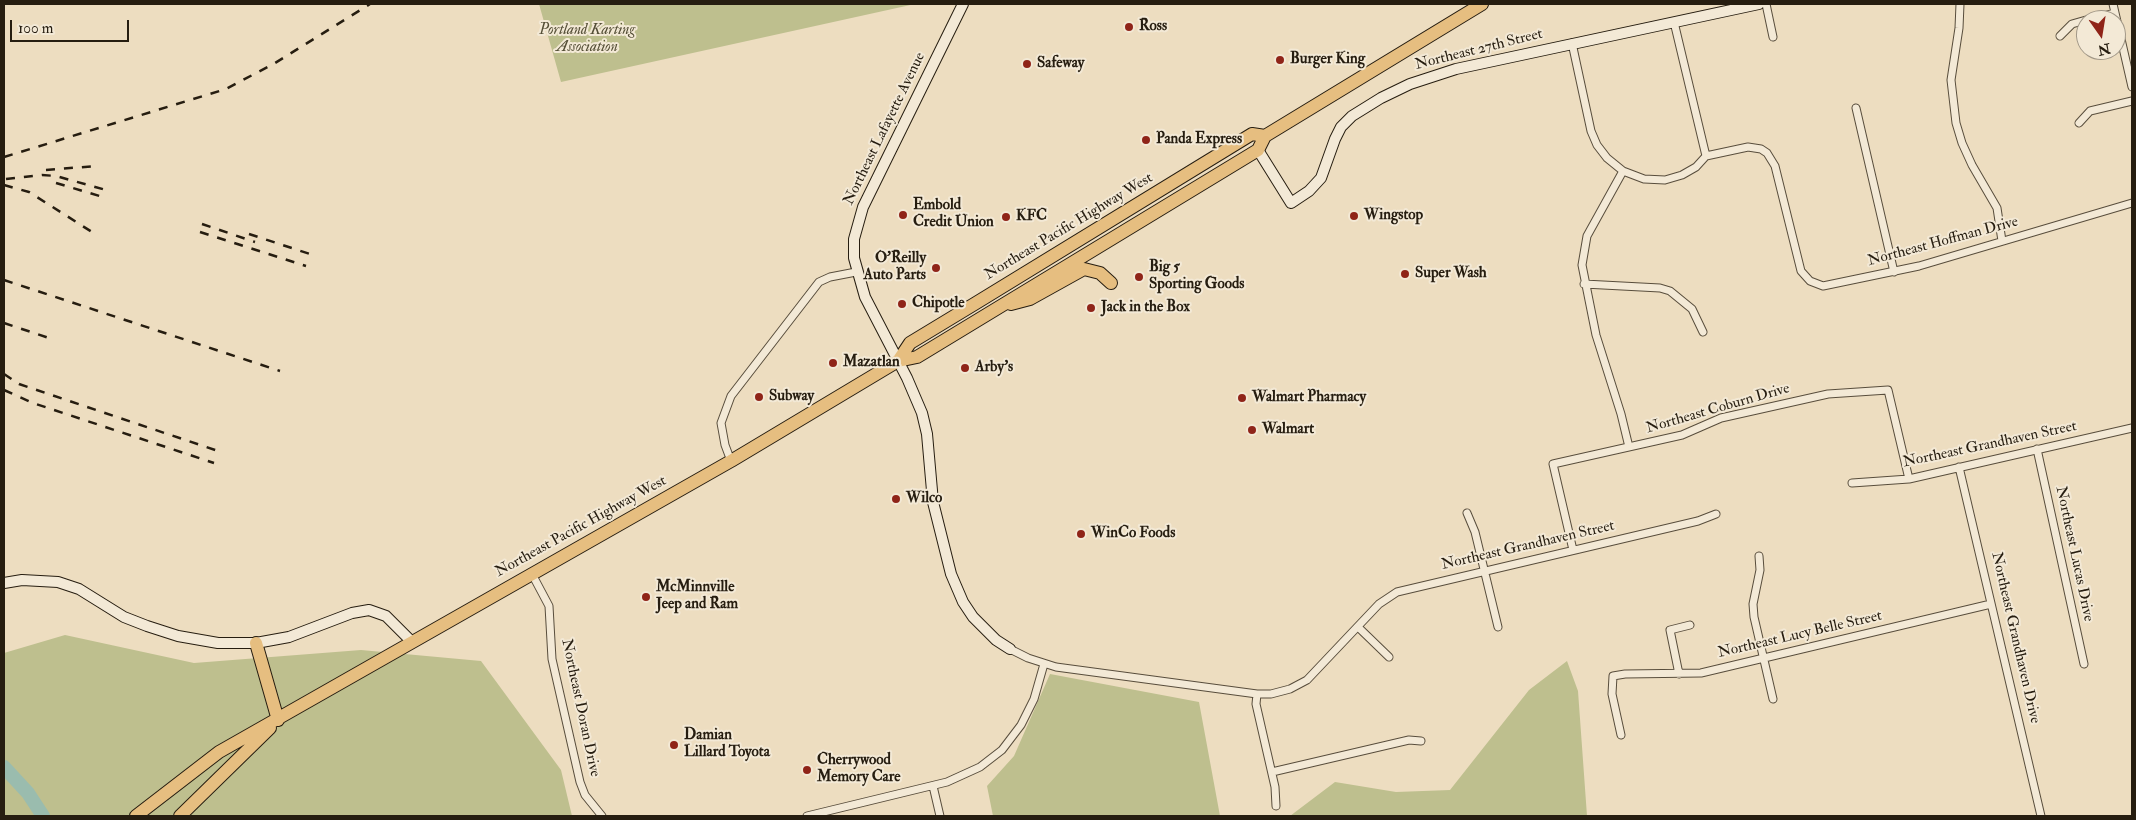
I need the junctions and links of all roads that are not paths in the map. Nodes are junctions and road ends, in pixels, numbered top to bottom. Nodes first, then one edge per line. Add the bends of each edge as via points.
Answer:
1 (963, 4) edge
2 (1482, 4) edge
3 (1759, 4) edge
4 (1766, 4) edge
5 (1960, 4) edge
6 (1674, 22) junction
7 (2076, 23) edge
8 (2060, 36) dead end
9 (1773, 37) dead end
10 (1572, 43) junction
11 (2126, 60) edge
12 (2132, 87) edge
13 (2132, 101) edge
14 (1856, 108) dead end
15 (2079, 123) dead end
16 (1265, 136) junction
17 (1258, 150) junction
18 (1706, 156) junction
19 (1623, 171) junction
20 (1151, 196) junction
21 (2132, 203) edge
22 (1090, 233) junction
23 (2002, 241) junction
24 (1105, 244) junction
25 (856, 272) junction
26 (1894, 272) junction
27 (1111, 283) dead end
28 (1584, 284) junction
29 (1011, 299) junction
30 (994, 310) junction
31 (1702, 332) dead end
32 (898, 361) junction
33 (2132, 428) edge
34 (1629, 447) junction
35 (2037, 449) junction
36 (731, 461) junction
37 (1959, 467) junction
38 (1909, 478) junction
39 (1852, 483) dead end
40 (1467, 513) dead end
41 (1716, 514) dead end
42 (1573, 550) junction
43 (1759, 556) dead end
44 (1484, 570) junction
45 (532, 574) junction
46 (4, 584) edge
47 (1991, 604) junction
48 (1690, 625) dead end
49 (1358, 627) junction
50 (1498, 627) dead end
51 (412, 642) junction
52 (256, 643) junction
53 (1010, 649) joint
54 (1389, 657) dead end
55 (1763, 658) junction
56 (1044, 664) junction
57 (2084, 664) dead end
58 (1679, 674) junction
59 (1257, 694) junction
60 (1773, 699) dead end
61 (278, 720) junction
62 (1621, 734) dead end
63 (1421, 741) dead end
64 (1272, 772) junction
65 (933, 786) junction
66 (1276, 806) dead end
67 (845, 807) junction
68 (136, 816) edge
69 (180, 816) edge
70 (602, 816) edge
71 (807, 816) edge
72 (847, 816) edge
73 (940, 816) edge
74 (2041, 816) edge

1 - 25 street, Northeast Lafayette Avenue via 861,214 854,239
2 - 16 highway, Northeast Pacific Highway West
3 - 6 street, Northeast 27th Street
4 - 9 street
5 - 23 street via 1951,80 1954,109 1962,143 1997,208
6 - 10 street, Northeast 27th Street
6 - 18 street
7 - 8 street
10 - 17 street, Northeast 27th Street via 1435,75 1373,102 1342,127 1320,178 1309,191 1291,203
10 - 19 street via 1597,146
11 - 12 street
13 - 15 street via 2090,111
14 - 26 street
16 - 17 highway
16 - 20 highway, Northeast Pacific Highway West via 1252,134
17 - 24 highway, Northeast Pacific Highway West
18 - 19 street via 1696,167 1665,180
18 - 26 street, Northeast Hoffman Drive via 1748,147 1767,153 1775,166 1801,270 1810,281 1829,286
19 - 28 street via 1587,236 1582,265
20 - 22 highway, Northeast Pacific Highway West
20 - 24 highway via 1138,214 1110,230
21 - 23 street, Northeast Hoffman Drive
22 - 29 highway via 1090,239 1082,248 1022,285
22 - 32 highway, Northeast Pacific Highway West via 910,343
23 - 26 street, Northeast Hoffman Drive
24 - 29 highway, Northeast Pacific Highway West
25 - 32 street, Northeast Lafayette Avenue via 871,310
25 - 36 street via 819,282 731,396 721,423
27 - 30 highway via 1100,272 1084,268 1030,299
28 - 31 street via 1660,288 1670,292 1692,309
28 - 34 street
29 - 30 highway, Northeast Pacific Highway West
30 - 32 highway, Northeast Pacific Highway West via 917,357
32 - 36 highway, Northeast Pacific Highway West
32 - 53 street via 922,413 933,502 951,574 973,617
33 - 35 street, Northeast Grandhaven Street
34 - 38 street, Northeast Coburn Drive via 1682,435 1721,418 1828,394 1888,390
34 - 42 street, Northeast Coburn Drive via 1553,464
35 - 37 street, Northeast Grandhaven Street
35 - 57 street, Northeast Lucas Drive
36 - 45 highway, Northeast Pacific Highway West
37 - 38 street, Northeast Grandhaven Street
37 - 47 street, Northeast Grandhaven Drive
38 - 39 street, Northeast Grandhaven Street
40 - 44 street
41 - 42 street, Northeast Grandhaven Street
42 - 44 street, Northeast Grandhaven Street
43 - 55 street via 1760,575 1754,604
44 - 49 street, Northeast Grandhaven Street via 1397,592
44 - 50 street
45 - 51 highway, Northeast Pacific Highway West
45 - 70 street, Northeast Doran Drive via 549,606 552,659 580,782 585,795
46 - 52 street via 22,580 58,582 79,589 124,617 155,629 218,643
47 - 55 street, Northeast Lucy Belle Street
47 - 74 street, Northeast Grandhaven Drive
48 - 58 street via 1670,630
49 - 54 street
49 - 59 street, Northeast Grandhaven Street via 1307,680 1290,689
51 - 52 street via 386,616 369,610 352,613 288,637
51 - 61 highway, Northeast Pacific Highway West
52 - 61 highway
53 - 56 street
55 - 58 street, Northeast Lucy Belle Street via 1701,673
55 - 60 street
56 - 59 street, Northeast Grandhaven Street
56 - 65 street via 1034,700 1021,725 1002,750 974,770
58 - 62 street, Northeast Lucy Belle Street via 1612,676 1612,694
59 - 64 street via 1256,704
61 - 68 highway via 219,752
61 - 69 highway
63 - 64 street via 1409,740
64 - 66 street
65 - 67 street
65 - 73 street
67 - 71 street
67 - 72 street

